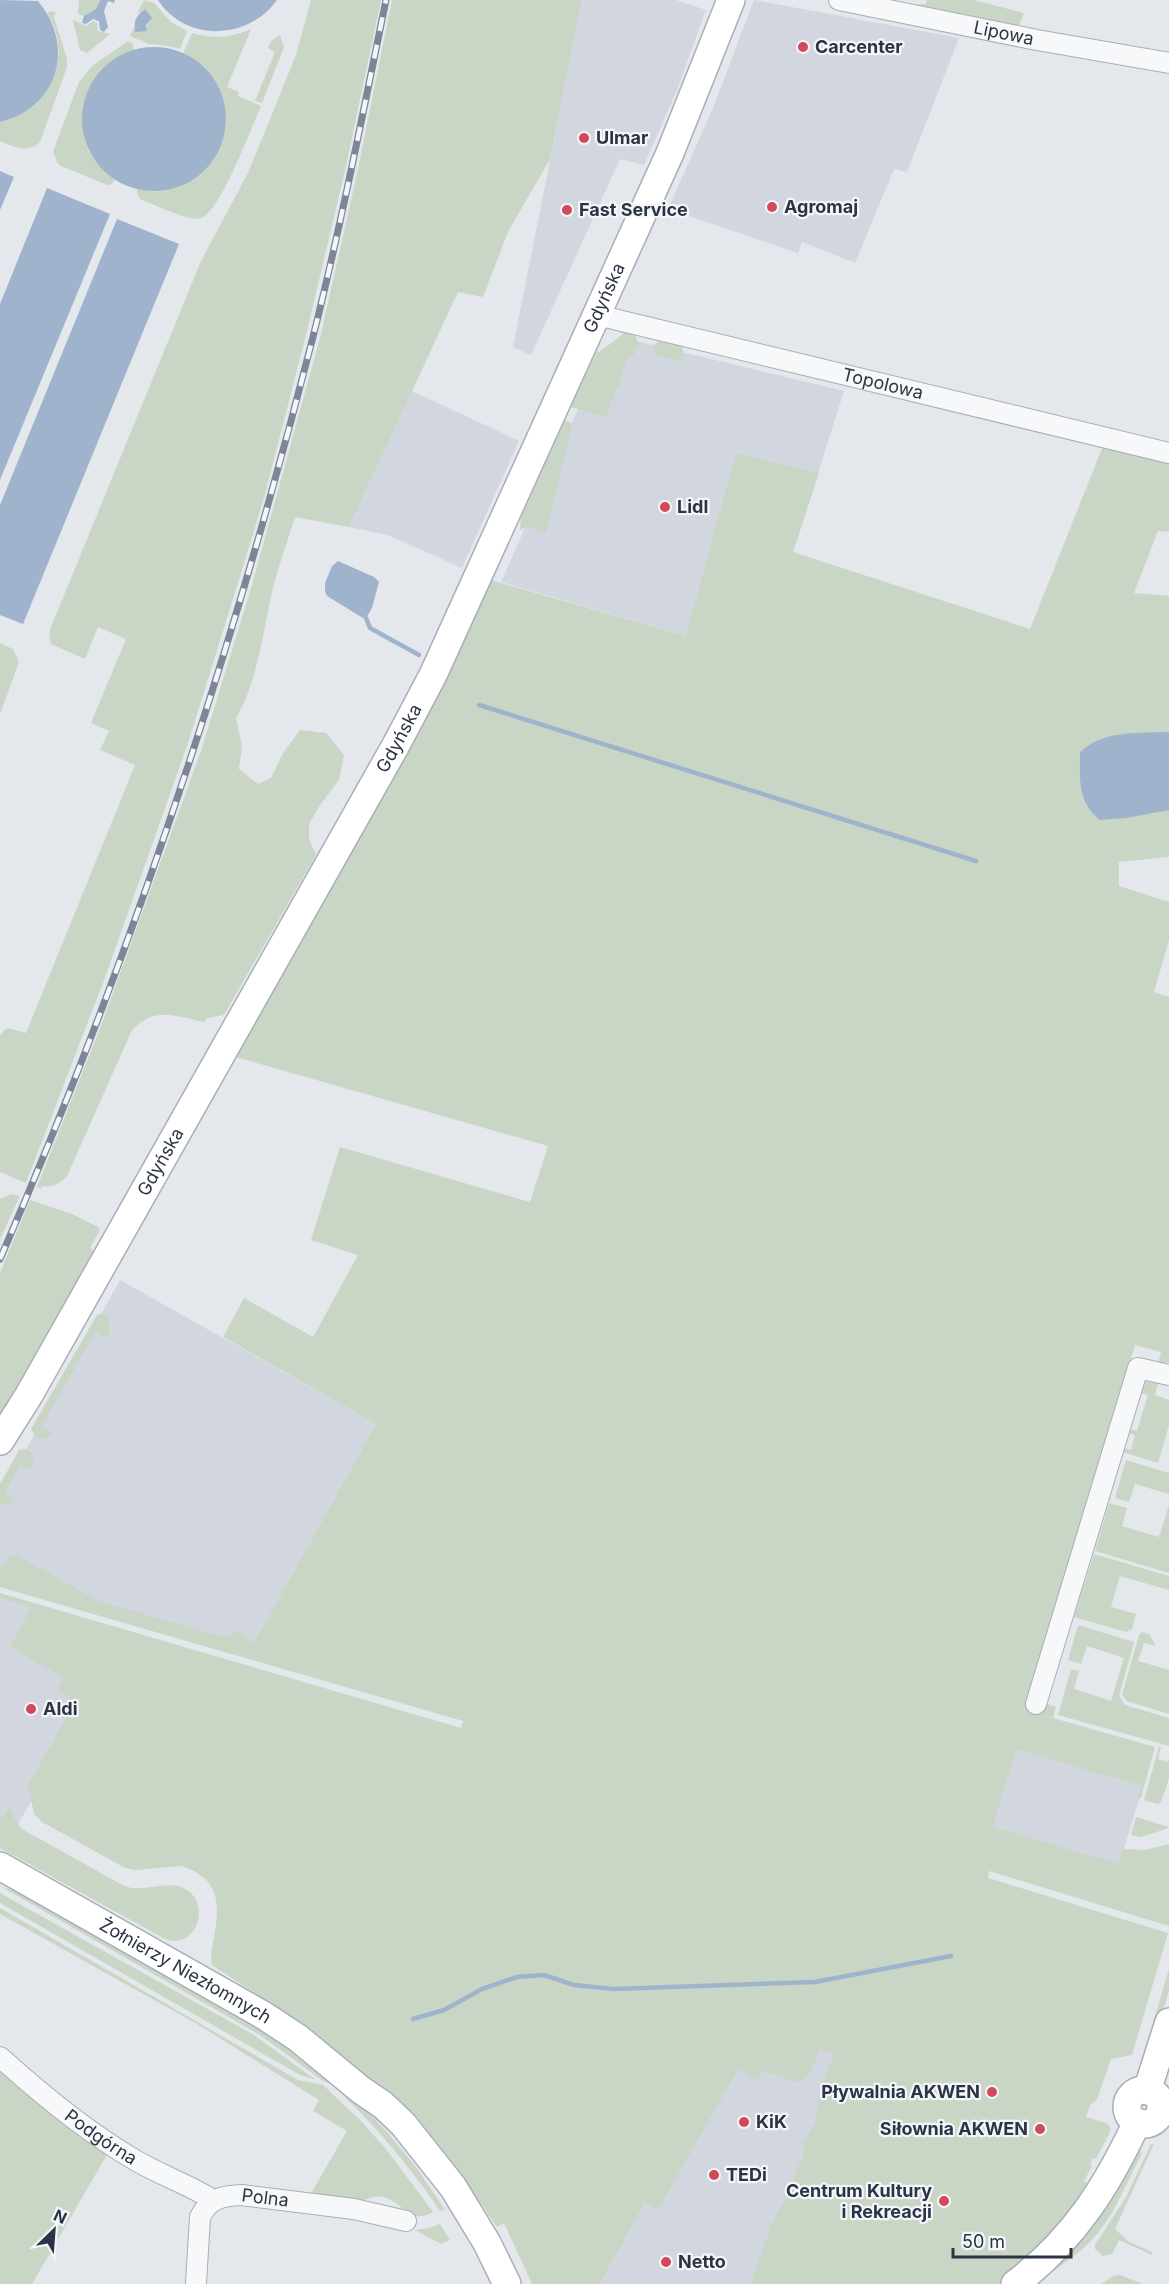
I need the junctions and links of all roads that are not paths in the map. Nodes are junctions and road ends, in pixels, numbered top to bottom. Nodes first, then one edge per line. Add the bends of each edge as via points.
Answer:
1 (731, 0) edge
2 (839, 0) edge
3 (1169, 63) edge
4 (597, 315) junction
5 (1169, 453) edge
6 (1169, 1375) edge
7 (0, 1441) edge
8 (1036, 1704) dead end
9 (0, 1866) edge
10 (1169, 2022) edge
11 (0, 2057) edge
12 (361, 2090) junction
13 (1153, 2109) edge
14 (213, 2200) junction
15 (406, 2221) dead end
16 (196, 2284) edge
17 (491, 2284) edge
18 (507, 2284) edge
19 (1015, 2284) edge

1 - 4 main road, Gdyńska via 686,116
2 - 3 street, Lipowa
4 - 5 street, Topolowa
4 - 7 main road, Gdyńska via 406,727
6 - 8 street via 1138,1368
9 - 12 main road, Żołnierzy Niezłomnych via 263,2015 298,2038
10 - 13 main road
11 - 14 street, Podgórna via 104,2140
12 - 17 main road, Żołnierzy Niezłomnych via 447,2204
12 - 18 main road, Żołnierzy Niezłomnych via 393,2114 444,2174 480,2230
13 - 19 main road via 1092,2205 1045,2259
14 - 15 street, Polna via 251,2196 354,2209
14 - 16 street via 200,2217

